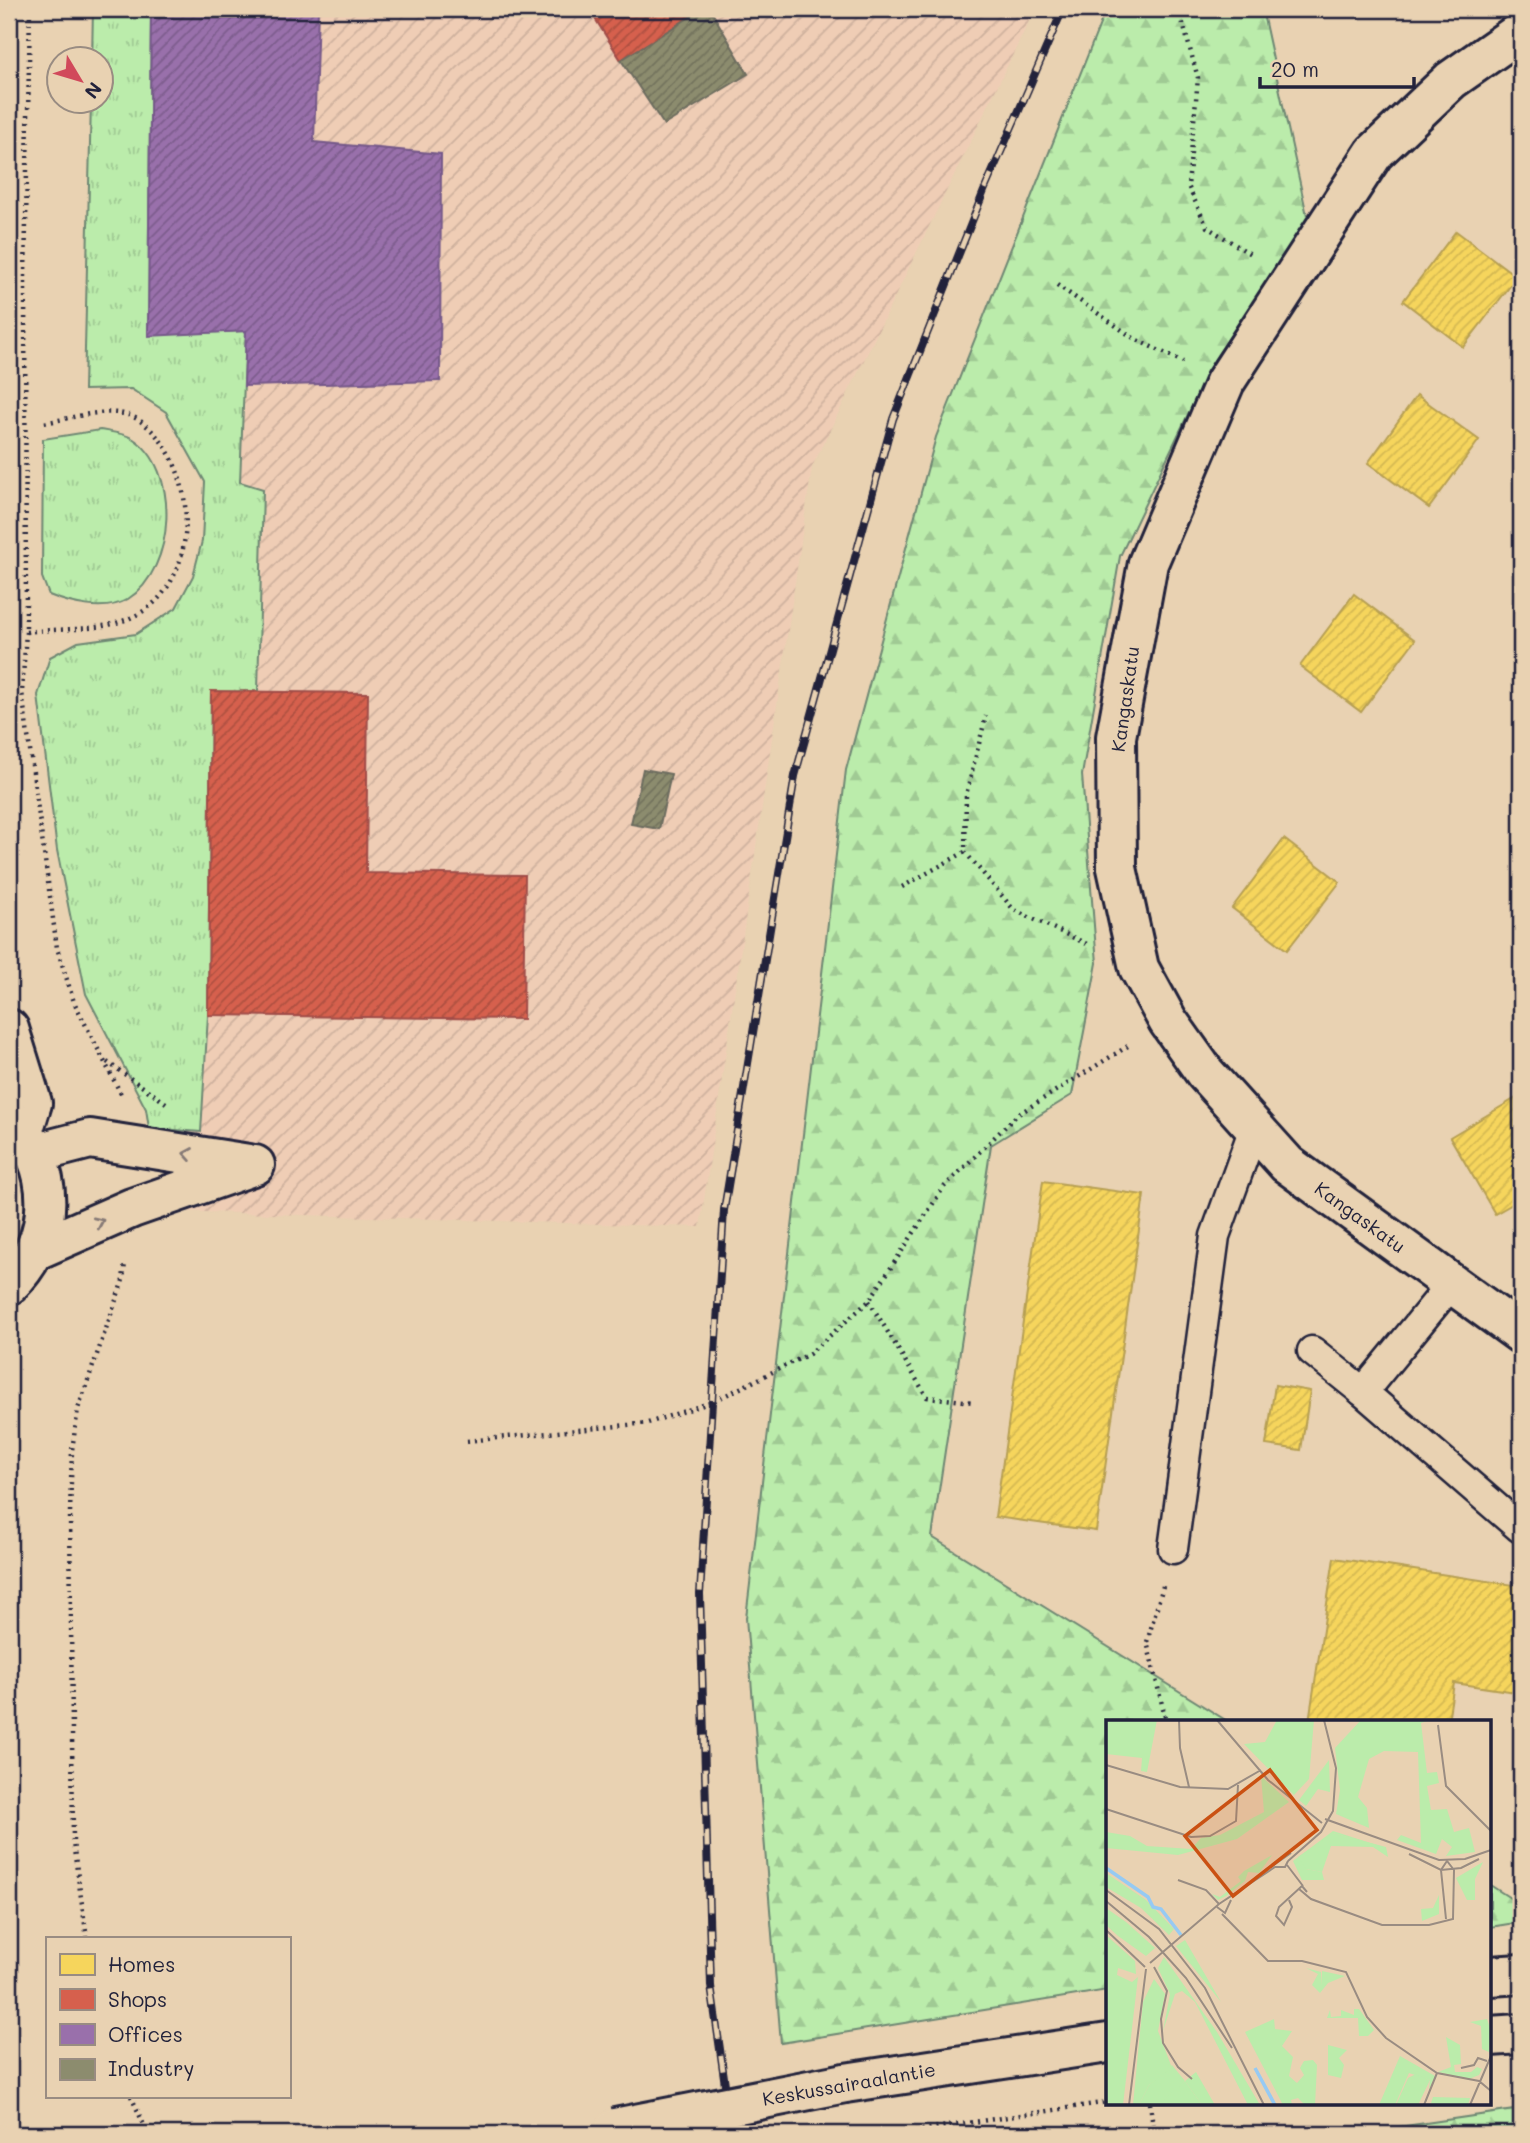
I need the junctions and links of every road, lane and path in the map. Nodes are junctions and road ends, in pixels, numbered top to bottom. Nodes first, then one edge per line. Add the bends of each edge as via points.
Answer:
1 (30, 9) edge
2 (1179, 9) edge
3 (1521, 31) edge
4 (1291, 280) junction
5 (1057, 285) dead end
6 (1225, 382) junction
7 (43, 423) dead end
8 (26, 632) junction
9 (986, 716) dead end
10 (965, 852) junction
11 (902, 887) dead end
12 (1139, 968) junction
13 (1168, 1021) junction
14 (9, 1030) edge
15 (1254, 1128) junction
16 (23, 1134) edge
17 (132, 1144) junction
18 (132, 1208) junction
19 (36, 1250) junction
20 (1453, 1282) junction
21 (9, 1284) edge
22 (869, 1301) junction
23 (1519, 1329) edge
24 (1312, 1351) dead end
25 (1363, 1392) junction
26 (973, 1402) dead end
27 (467, 1441) dead end
28 (1520, 1528) edge
29 (1173, 1549) joint
30 (1166, 1720) edge
31 (87, 1937) edge
32 (1521, 1974) edge
33 (1492, 1976) edge
34 (1521, 2034) edge
35 (1492, 2036) edge
36 (1106, 2043) edge
37 (132, 2098) edge
38 (1106, 2102) edge
39 (1150, 2104) edge
40 (604, 2131) edge
41 (148, 2134) edge
42 (894, 2134) edge
43 (1153, 2134) edge

1 - 8 path
2 - 4 path via 1198,78 1188,186 1207,227
3 - 4 street, Kangaskatu via 1451,80 1374,153
4 - 6 street, Kangaskatu
5 - 6 path via 1135,339
6 - 12 street, Kangaskatu via 1148,563 1116,737 1117,868
7 - 8 path via 105,412 136,419 167,449 181,487 186,524 180,564 170,587 145,610 101,629
8 - 17 path via 22,692 57,948 75,1002 127,1108
9 - 10 path via 966,795
10 - 11 path
10 - 12 path via 1014,910
12 - 13 street, Kangaskatu
13 - 15 street, Kangaskatu via 1205,1073
13 - 22 path via 1017,1115 944,1187
14 - 16 street via 32,1102
15 - 20 street, Kangaskatu via 1287,1164
15 - 29 lane via 1215,1236
16 - 17 street
16 - 19 street via 44,1177 47,1202
18 -> 17 street via 255,1165
19 -> 18 street
18 - 31 path via 123,1280 78,1409 72,1450 73,1843
19 - 21 street
20 - 23 street, Kangaskatu
20 - 25 lane
22 - 26 path via 927,1397
22 - 27 path via 810,1354 712,1402 648,1423
24 - 25 lane
25 - 28 lane
29 - 30 path via 1147,1642
32 - 33 street
34 - 35 street
36 - 40 street, Keskussairaalantie, bridge via 845,2083
37 - 41 path
38 - 42 path
39 - 43 path

